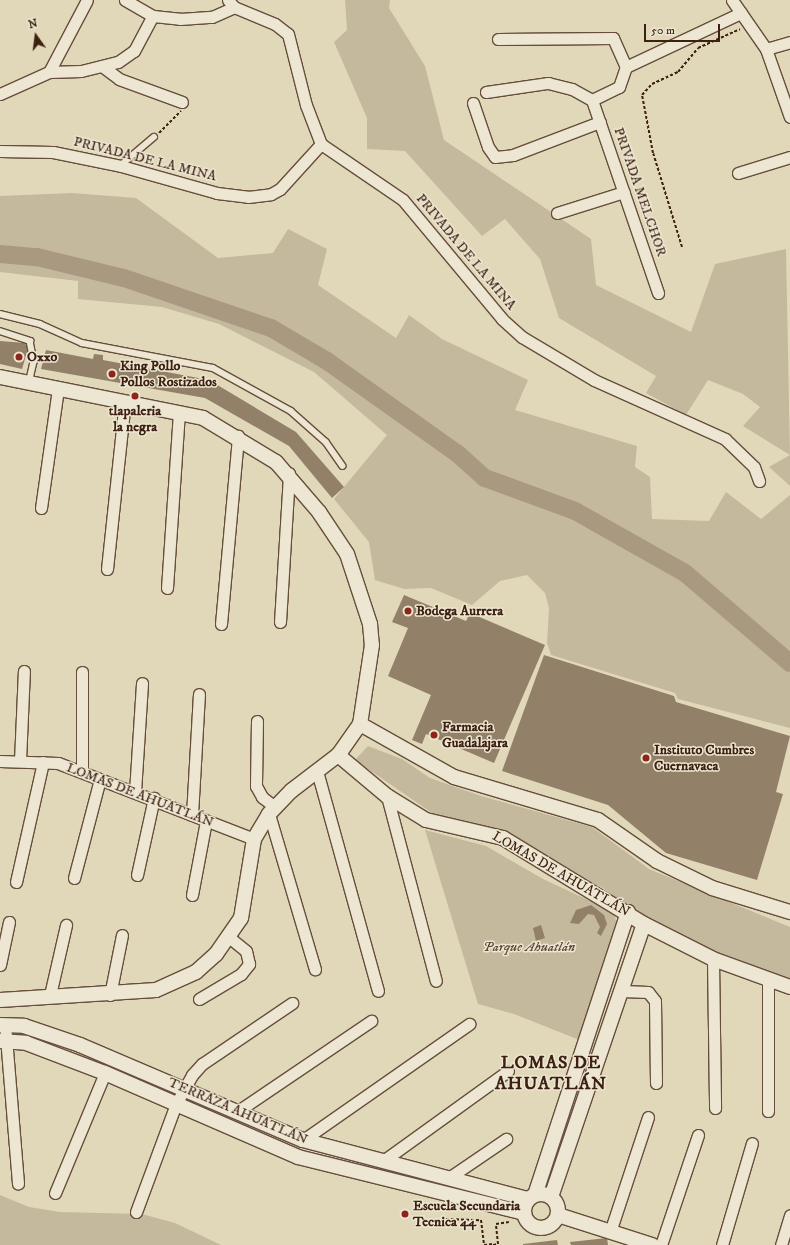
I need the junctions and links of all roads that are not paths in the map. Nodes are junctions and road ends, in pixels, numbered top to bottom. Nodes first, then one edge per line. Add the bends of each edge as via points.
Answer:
1 (87, 0) edge
2 (126, 0) edge
3 (732, 0) edge
4 (231, 4) edge
5 (741, 13) junction
6 (153, 16) junction
7 (498, 39) dead end
8 (790, 42) edge
9 (766, 49) junction
10 (102, 66) junction
11 (626, 67) junction
12 (49, 72) junction
13 (486, 92) dead end
14 (0, 94) edge
15 (592, 100) junction
16 (182, 102) road end
17 (473, 103) dead end
18 (790, 117) edge
19 (600, 122) junction
20 (154, 137) road end
21 (321, 144) junction
22 (0, 151) edge
23 (790, 157) edge
24 (120, 166) junction
25 (738, 173) dead end
26 (624, 192) junction
27 (557, 213) dead end
28 (658, 293) dead end
29 (0, 314) edge
30 (0, 331) edge
31 (0, 377) edge
32 (29, 384) junction
33 (58, 389) junction
34 (125, 401) junction
35 (179, 412) junction
36 (238, 436) junction
37 (343, 466) dead end
38 (288, 473) junction
39 (759, 481) dead end
40 (41, 508) dead end
41 (107, 569) dead end
42 (167, 588) dead end
43 (280, 622) dead end
44 (221, 624) dead end
45 (24, 671) dead end
46 (82, 672) dead end
47 (142, 683) dead end
48 (199, 694) dead end
49 (257, 721) dead end
50 (360, 724) junction
51 (338, 755) junction
52 (0, 761) edge
53 (20, 762) junction
54 (42, 762) junction
55 (82, 771) junction
56 (317, 771) junction
57 (100, 779) junction
58 (135, 792) junction
59 (387, 796) junction
60 (154, 798) junction
61 (272, 811) junction
62 (192, 815) junction
63 (206, 821) junction
64 (254, 839) junction
65 (137, 875) dead end
66 (74, 878) dead end
67 (16, 882) dead end
68 (192, 895) dead end
69 (628, 912) junction
70 (790, 912) edge
71 (9, 922) dead end
72 (644, 924) junction
73 (66, 925) dead end
74 (122, 935) dead end
75 (230, 938) junction
76 (713, 959) junction
77 (0, 965) edge
78 (315, 969) dead end
79 (768, 981) junction
80 (436, 982) dead end
81 (790, 987) edge
82 (378, 990) dead end
83 (622, 990) junction
84 (110, 995) junction
85 (50, 996) junction
86 (199, 999) dead end
87 (0, 1000) edge
88 (292, 1003) dead end
89 (371, 1021) dead end
90 (469, 1024) dead end
91 (3, 1025) edge
92 (2, 1041) edge
93 (508, 1071) dead end
94 (105, 1073) junction
95 (656, 1083) dead end
96 (183, 1088) junction
97 (176, 1104) junction
98 (715, 1108) dead end
99 (768, 1111) dead end
100 (238, 1112) junction
101 (648, 1117) dead end
102 (698, 1135) dead end
103 (506, 1139) dead end
104 (303, 1140) junction
105 (752, 1143) dead end
106 (384, 1160) junction
107 (450, 1177) junction
108 (18, 1183) dead end
109 (55, 1194) dead end
110 (532, 1197) junction
111 (551, 1197) junction
112 (136, 1212) dead end
113 (520, 1215) junction
114 (562, 1216) junction
115 (790, 1216) edge
116 (610, 1232) junction
117 (652, 1245) edge
118 (661, 1245) edge
119 (722, 1245) edge
120 (781, 1245) edge

1 - 12 street
2 - 6 street
3 - 5 street
4 - 6 street via 212,17
4 - 21 street via 275,24 288,34 306,105
5 - 9 street
5 - 11 street
6 - 10 street via 134,51
7 - 11 street via 613,38
8 - 9 street
9 - 18 street
10 - 12 street
10 - 16 street via 119,78
11 - 15 street via 619,87
12 - 14 street
13 - 15 street via 548,83 572,89
15 - 19 street, PRIVADA MELCHOR
17 - 19 street via 488,147 495,157 513,155
19 - 26 street, PRIVADA MELCHOR
20 - 24 lane
21 - 24 street, PRIVADA DE LA MINA via 288,183 264,196 217,193
21 - 39 street, PRIVADA DE LA MINA via 403,200 502,319 522,337 594,380 725,440 754,466
22 - 24 street, PRIVADA DE LA MINA via 53,152
23 - 25 street
26 - 27 street
26 - 28 street, PRIVADA MELCHOR
29 - 37 lane via 34,322 82,343 213,368 291,411 326,442
30 - 32 lane via 30,341 34,362
31 - 32 street
32 - 33 street
33 - 34 street
33 - 40 street
34 - 35 street
34 - 41 street
35 - 36 street via 203,418
35 - 42 street
36 - 38 street
36 - 44 street
38 - 43 street
38 - 50 street via 347,554 370,624 370,674
45 - 53 street
46 - 55 street
47 - 58 street
48 - 62 street
49 - 61 street via 256,786
50 - 51 street
50 - 70 street via 454,777 598,820 657,861 712,888
51 - 56 street
51 - 59 street, LOMAS DE AHUATLÁN
52 - 53 street, LOMAS DE AHUATLÁN
53 - 54 street, LOMAS DE AHUATLÁN
54 - 55 street, LOMAS DE AHUATLÁN
54 - 67 street
55 - 57 street, LOMAS DE AHUATLÁN
56 - 61 street
56 - 82 street
57 - 58 street, LOMAS DE AHUATLÁN
57 - 66 street
58 - 60 street, LOMAS DE AHUATLÁN
59 - 69 street, LOMAS DE AHUATLÁN via 426,820 502,838
59 - 80 street
60 - 62 street, LOMAS DE AHUATLÁN
60 - 65 street
61 - 64 street
61 - 78 street
62 - 63 street, LOMAS DE AHUATLÁN
63 - 64 street, LOMAS DE AHUATLÁN
63 - 68 street
64 - 75 street via 241,918
69 - 72 street, LOMAS DE AHUATLÁN
69 - 110 street
71 - 77 street
72 - 76 street, LOMAS DE AHUATLÁN
72 - 83 street
73 - 85 street
74 - 84 street
75 - 84 street via 196,972 174,984 141,993
75 - 86 street via 246,950 249,964 241,974
76 - 79 street, LOMAS DE AHUATLÁN
76 - 98 street
79 - 81 street, LOMAS DE AHUATLÁN
79 - 99 street
83 - 95 street via 648,992 655,1001
83 - 111 street
84 - 85 street
85 - 87 street
88 - 96 street via 202,1064
89 - 100 street
90 - 104 street
91 - 92 street
91 - 96 street, TERRAZA AHUATLÁN via 39,1030
92 - 94 street, TERRAZA AHUATLÁN via 26,1043
92 - 108 street
93 - 106 street
94 - 97 street, TERRAZA AHUATLÁN
94 - 109 street
96 - 97 street
96 - 100 street, TERRAZA AHUATLÁN
97 - 112 street
97 - 113 street, TERRAZA AHUATLÁN via 298,1157
100 - 104 street, TERRAZA AHUATLÁN
101 - 116 street
102 - 118 street
103 - 107 street
104 - 106 street, TERRAZA AHUATLÁN
105 - 119 street
106 - 107 street, TERRAZA AHUATLÁN
107 - 110 street, TERRAZA AHUATLÁN
110 - 111 street
110 - 113 street
111 - 114 street
113 - 114 street via 537,1228 548,1227
114 - 116 street
115 - 120 street
116 - 117 street

